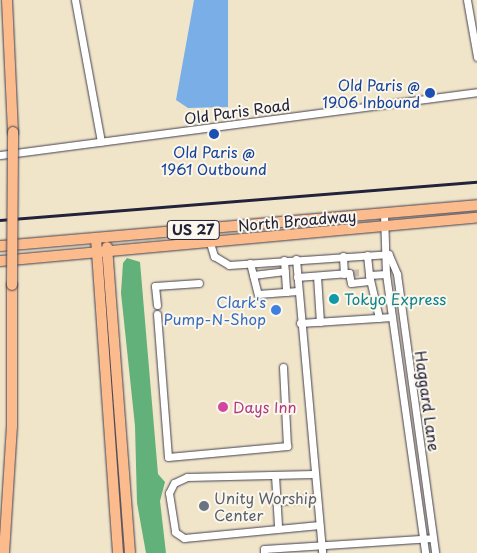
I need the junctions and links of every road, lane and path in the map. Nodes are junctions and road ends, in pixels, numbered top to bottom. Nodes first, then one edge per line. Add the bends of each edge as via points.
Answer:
1 (6, 0) edge
2 (75, 0) edge
3 (467, 0) edge
4 (477, 57) edge
5 (477, 92) edge
6 (101, 142) junction
7 (0, 155) edge
8 (477, 205) edge
9 (384, 214) junction
10 (477, 218) edge
11 (386, 228) junction
12 (101, 238) junction
13 (210, 243) junction
14 (0, 246) edge
15 (102, 252) junction
16 (389, 254) junction
17 (367, 255) junction
18 (343, 256) junction
19 (296, 259) junction
20 (284, 260) junction
21 (0, 261) edge
22 (250, 263) junction
23 (284, 271) junction
24 (349, 274) junction
25 (386, 274) junction
26 (253, 275) junction
27 (367, 275) junction
28 (297, 276) junction
29 (317, 276) junction
30 (198, 283) dead end
31 (298, 291) junction
32 (286, 292) junction
33 (156, 305) dead end
34 (400, 306) junction
35 (391, 308) junction
36 (157, 314) dead end
37 (392, 317) junction
38 (379, 318) junction
39 (320, 322) junction
40 (300, 323) junction
41 (408, 359) junction
42 (398, 360) junction
43 (283, 366) dead end
44 (417, 422) junction
45 (407, 424) junction
46 (423, 468) junction
47 (413, 470) junction
48 (313, 474) junction
49 (275, 475) junction
50 (316, 498) junction
51 (277, 501) junction
52 (319, 525) junction
53 (278, 526) junction
54 (423, 538) junction
55 (433, 538) junction
56 (322, 549) edge
57 (264, 551) edge
58 (4, 553) edge
59 (118, 553) edge
60 (130, 553) edge
61 (425, 553) edge
62 (435, 553) edge

1 - 58 highway, bridge via 12,132 12,285 11,452
2 - 6 street
3 - 4 street
5 - 6 street, Old Paris Road
6 - 7 street, Old Paris Road
8 - 9 highway, North Broadway / US 27
9 - 11 street, Haggard Lane
9 - 12 highway, North Broadway / US 27
10 - 11 highway, North Broadway / US 27
11 - 13 highway, North Broadway / US 27
11 - 16 street, Haggard Lane
12 - 14 highway, North Broadway / US 27
12 - 15 highway
13 - 15 highway, North Broadway / US 27
13 - 22 street via 214,256 225,264
15 - 21 highway, North Broadway / US 27
15 - 59 highway
15 - 60 highway
16 - 17 street
16 - 25 street, Haggard Lane
16 - 34 street, Haggard Lane via 397,274
17 - 18 street
17 - 27 street
18 - 19 street
18 - 24 street
19 - 20 street
19 - 28 street
20 - 22 street
20 - 23 street
22 - 26 street
23 - 26 street
23 - 32 street
24 - 27 street via 351,283
24 - 29 street
25 - 27 street
25 - 35 street, Haggard Lane
26 - 32 street via 258,294
27 - 38 street
28 - 29 street
28 - 31 street
29 - 39 street
30 - 33 street via 155,286
31 - 32 street
31 - 40 street
34 - 35 street
34 - 41 street, Haggard Lane
35 - 37 street, Haggard Lane
36 - 43 street via 168,457 287,446
37 - 38 street
37 - 42 street, Haggard Lane
38 - 39 street
39 - 40 street
40 - 48 street
41 - 42 street
41 - 44 street, Haggard Lane
42 - 45 street, Haggard Lane
44 - 45 street
44 - 46 street, Haggard Lane
45 - 47 street, Haggard Lane
46 - 47 street
46 - 55 street, Haggard Lane
47 - 54 street, Haggard Lane
48 - 49 street
48 - 50 street
49 - 51 street
49 - 53 street via 187,477 174,483 169,493 174,532 184,538
50 - 51 street
50 - 52 street
51 - 53 street
52 - 53 street
52 - 56 street
54 - 55 street
54 - 56 street
54 - 61 street, Haggard Lane
55 - 62 street, Haggard Lane
56 - 57 street

